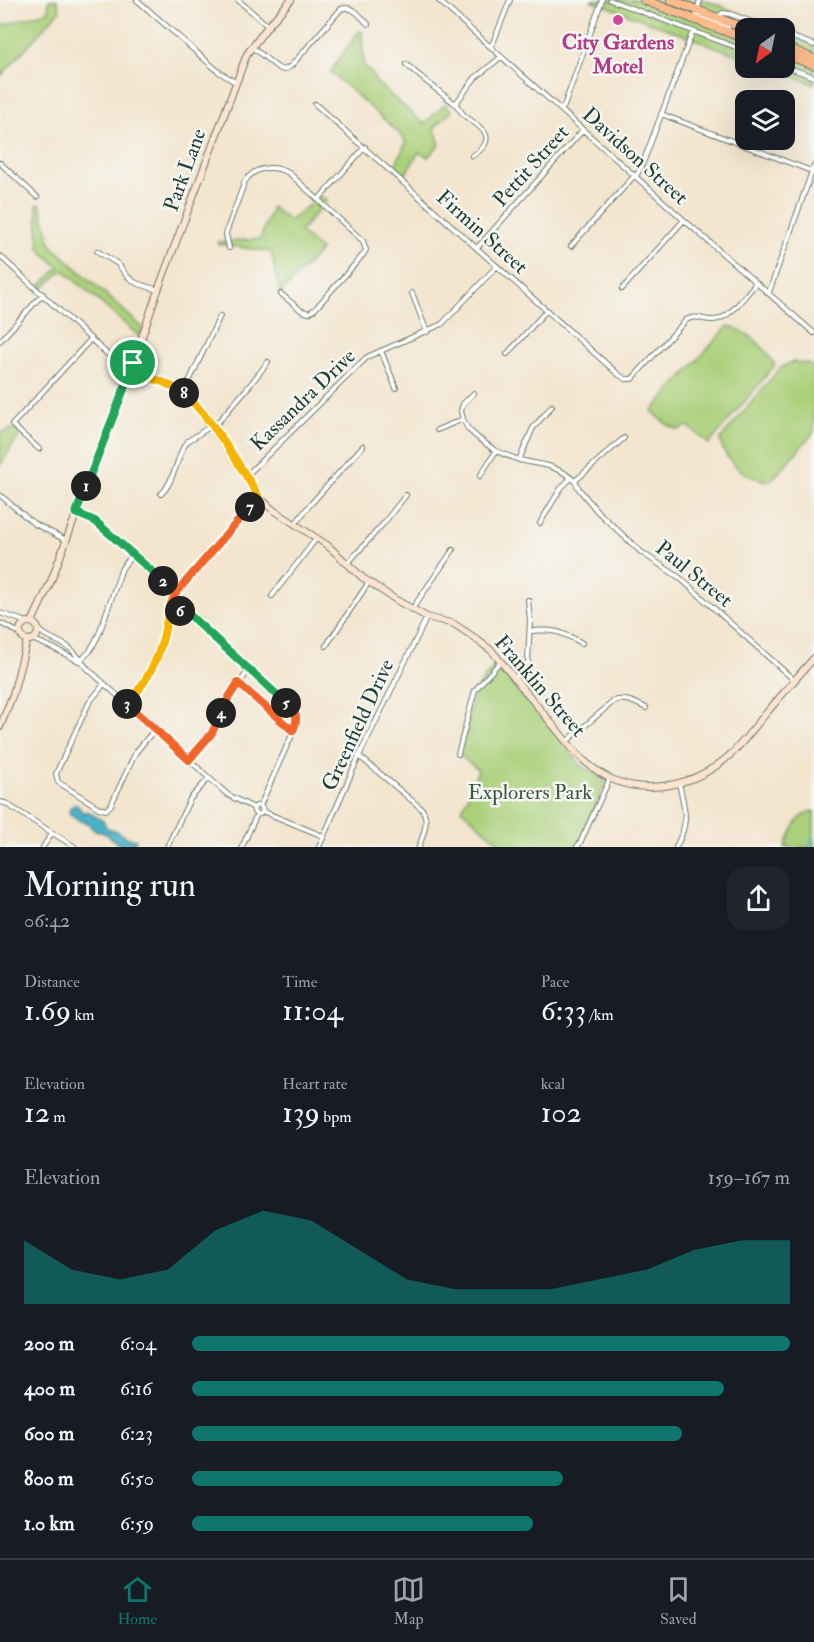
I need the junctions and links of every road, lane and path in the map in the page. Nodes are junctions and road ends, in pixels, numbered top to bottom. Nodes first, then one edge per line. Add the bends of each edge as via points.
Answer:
1 (137, 0) edge
2 (238, 0) edge
3 (291, 0) edge
4 (438, 0) edge
5 (510, 0) edge
6 (602, 0) edge
7 (610, 0) edge
8 (644, 0) edge
9 (671, 0) edge
10 (700, 0) edge
11 (696, 15) junction
12 (741, 18) edge
13 (717, 20) junction
14 (369, 24) dead end
15 (268, 26) junction
16 (735, 26) edge
17 (693, 31) junction
18 (735, 32) edge
19 (735, 34) edge
20 (795, 38) edge
21 (814, 45) edge
22 (490, 46) junction
23 (252, 47) junction
24 (735, 47) edge
25 (795, 50) edge
26 (501, 57) junction
27 (814, 57) edge
28 (795, 58) edge
29 (406, 64) dead end
30 (814, 64) edge
31 (795, 70) edge
32 (814, 76) edge
33 (235, 82) junction
34 (456, 103) junction
35 (315, 104) dead end
36 (561, 110) junction
37 (661, 114) junction
38 (583, 130) junction
39 (365, 147) junction
40 (472, 156) dead end
41 (0, 163) edge
42 (814, 166) edge
43 (813, 172) edge
44 (635, 175) junction
45 (37, 197) dead end
46 (318, 200) junction
47 (684, 220) junction
48 (571, 246) dead end
49 (229, 248) dead end
50 (477, 248) junction
51 (97, 251) dead end
52 (0, 256) edge
53 (497, 266) junction
54 (756, 283) junction
55 (622, 289) dead end
56 (158, 290) junction
57 (769, 292) junction
58 (412, 293) dead end
59 (43, 294) junction
60 (281, 294) dead end
61 (547, 310) junction
62 (220, 316) dead end
63 (427, 332) junction
64 (814, 333) edge
65 (92, 339) junction
66 (0, 341) edge
67 (381, 351) junction
68 (507, 354) dead end
69 (116, 362) junction
70 (268, 362) dead end
71 (133, 363) junction
72 (125, 365) junction
73 (122, 373) junction
74 (139, 374) junction
75 (128, 379) junction
76 (396, 388) dead end
77 (184, 392) junction
78 (474, 393) dead end
79 (552, 406) dead end
80 (463, 419) junction
81 (212, 427) junction
82 (437, 430) dead end
83 (624, 438) dead end
84 (363, 446) dead end
85 (39, 449) dead end
86 (496, 451) junction
87 (519, 460) junction
88 (246, 476) junction
89 (480, 476) dead end
90 (570, 478) junction
91 (575, 481) junction
92 (161, 494) dead end
93 (0, 495) edge
94 (406, 495) dead end
95 (259, 497) junction
96 (76, 513) junction
97 (540, 523) dead end
98 (295, 524) junction
99 (317, 538) junction
100 (66, 540) junction
101 (453, 550) dead end
102 (133, 554) junction
103 (347, 564) junction
104 (369, 582) junction
105 (176, 592) junction
106 (272, 596) dead end
107 (528, 600) dead end
108 (170, 608) junction
109 (412, 610) junction
110 (0, 613) edge
111 (427, 617) junction
112 (29, 622) junction
113 (0, 623) edge
114 (38, 628) junction
115 (530, 631) junction
116 (20, 633) junction
117 (30, 639) junction
118 (582, 643) dead end
119 (326, 646) dead end
120 (814, 658) edge
121 (80, 662) junction
122 (500, 662) junction
123 (249, 670) junction
124 (514, 679) junction
125 (794, 680) junction
126 (238, 683) junction
127 (104, 684) junction
128 (127, 704) junction
129 (646, 708) dead end
130 (0, 727) edge
131 (155, 729) junction
132 (293, 731) junction
133 (566, 742) junction
134 (458, 754) dead end
135 (359, 756) junction
136 (189, 760) junction
137 (209, 778) junction
138 (610, 778) junction
139 (679, 783) junction
140 (0, 802) edge
141 (254, 808) junction
142 (261, 809) junction
143 (257, 814) junction
144 (52, 832) junction
145 (323, 836) junction
146 (43, 847) edge
147 (75, 847) edge
148 (167, 847) edge
149 (242, 847) edge
150 (319, 847) edge
151 (419, 847) edge
152 (577, 847) edge
153 (676, 847) edge

1 - 33 street
2 - 15 street
3 - 15 street, Park Lane
4 - 22 street, Davidson Street
5 - 22 street
6 - 36 street
7 - 17 street
8 - 11 highway
9 - 11 highway
10 - 11 street
11 - 13 highway
11 - 19 highway
12 - 13 street via 723,13
13 - 16 highway
13 - 18 street
14 - 23 street via 345,5 284,70
15 - 23 street, Park Lane
17 - 24 street
17 - 37 street
20 - 21 street
22 - 26 street, Davidson Street
23 - 33 street, Park Lane
25 - 27 highway
26 - 34 street via 475,78
26 - 36 street, Davidson Street
28 - 30 highway
29 - 34 street
31 - 32 street
33 - 56 street, Park Lane
34 - 40 street via 487,136 482,149
35 - 39 street, Firmin Street
36 - 38 street, Davidson Street
37 - 43 street
37 - 44 street
38 - 44 street, Davidson Street
38 - 50 street, Pettit Street
39 - 46 street
39 - 50 street, Firmin Street
41 - 45 street
42 - 43 street
43 - 57 street
44 - 47 street, Davidson Street
44 - 48 street
46 - 49 street via 289,173 274,168 257,171 245,181 228,227
46 - 60 street via 363,241 366,250 309,313
47 - 54 street, Davidson Street
47 - 55 street
50 - 53 street, Firmin Street
51 - 56 street via 118,264 136,283
52 - 59 street
53 - 61 street, Firmin Street
53 - 63 street, Kassandra Drive via 442,324
54 - 57 street, Davidson Street
54 - 61 street, Firmin Street via 721,319 695,316 686,320 632,379 619,375
56 - 71 street, Park Lane
57 - 64 street, Davidson Street
58 - 63 street
59 - 65 street
59 - 66 street
61 - 68 street
62 - 77 street
63 - 67 street, Kassandra Drive
65 - 69 street
65 - 85 street via 12,425
67 - 76 street
67 - 88 street, Kassandra Drive via 367,357
69 - 72 street
69 - 73 street
70 - 81 street
71 - 72 street
71 - 74 street
72 - 73 street
73 - 75 street
74 - 75 street
74 - 77 street, Franklin Street
75 - 96 street
77 - 81 street, Franklin Street
78 - 80 street via 463,404
79 - 87 street via 532,428
80 - 82 street
80 - 86 street via 468,429
81 - 88 street, Franklin Street
81 - 92 street via 184,446
83 - 91 street
84 - 98 street
86 - 87 street
86 - 89 street
87 - 90 street via 549,466
88 - 95 street, Franklin Street
90 - 91 street
90 - 97 street
91 - 125 street, Paul Street via 597,512 641,552 680,578
93 - 100 street via 33,523
94 - 103 street
95 - 98 street, Franklin Street
95 - 105 street
96 - 100 street
96 - 102 street via 95,521
98 - 99 street, Franklin Street
99 - 103 street, Franklin Street
99 - 106 street
100 - 112 street via 51,581
101 - 109 street
102 - 105 street
102 - 121 street via 122,568 95,644
103 - 104 street, Franklin Street
104 - 109 street, Franklin Street
104 - 119 street
105 - 108 street
107 - 115 street
108 - 123 street via 191,616
108 - 128 street via 153,668
109 - 111 street, Franklin Street
110 - 112 street
111 - 122 street, Franklin Street via 454,624 483,643
111 - 135 street, Greenfield Drive
112 - 114 street
112 - 116 street via 21,626
113 - 116 street
114 - 117 street via 38,634
114 - 121 street via 70,648
115 - 118 street via 553,630
115 - 124 street via 528,662
116 - 117 street
117 - 121 street
117 - 130 street
120 - 125 street, Franklin Street
121 - 127 street
122 - 124 street, Franklin Street
122 - 134 street via 475,690
123 - 126 street
123 - 132 street via 295,711
124 - 133 street, Franklin Street
125 - 139 street, Franklin Street via 730,755 708,771
126 - 132 street
126 - 136 street via 212,733
127 - 128 street
127 - 131 street via 88,703 56,774 58,782 106,810 136,752
128 - 131 street
129 - 133 street via 625,700 614,701
131 - 136 street
132 - 142 street
133 - 138 street, Franklin Street via 586,763
135 - 145 street, Greenfield Drive
135 - 151 street via 426,815
136 - 137 street
137 - 141 street via 233,798
137 - 148 street via 190,799
138 - 139 street, Franklin Street via 646,786
138 - 152 street
139 - 153 street via 686,819
140 - 144 street
141 - 142 street
141 - 143 street
142 - 143 street
142 - 145 street
143 - 149 street
144 - 146 street
144 - 147 street
145 - 150 street, Greenfield Drive

